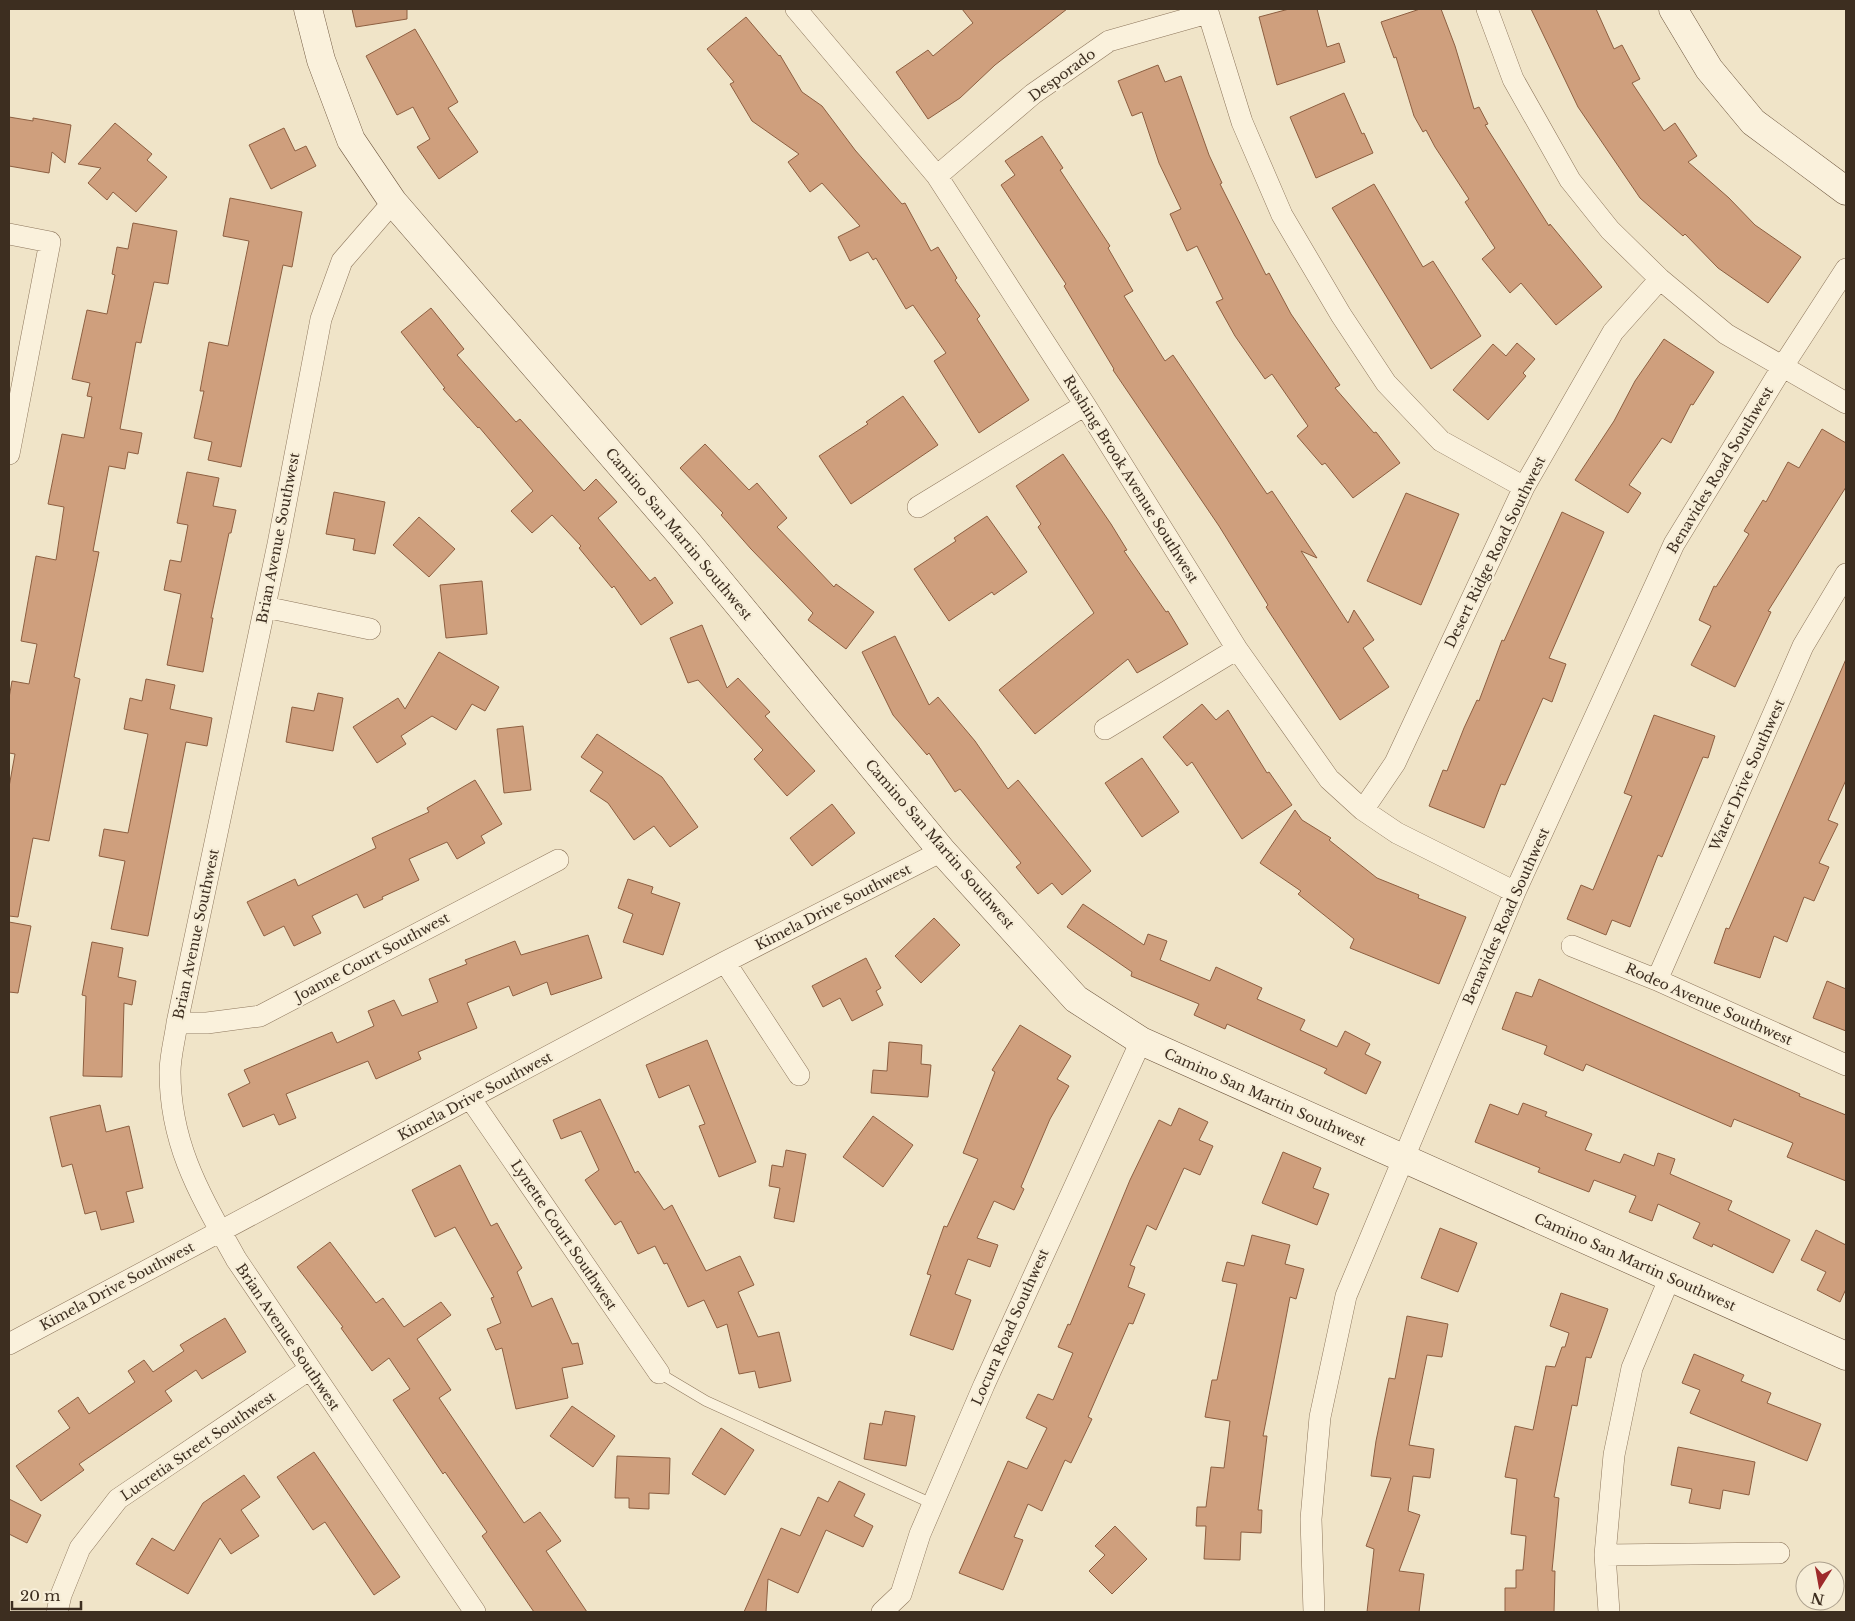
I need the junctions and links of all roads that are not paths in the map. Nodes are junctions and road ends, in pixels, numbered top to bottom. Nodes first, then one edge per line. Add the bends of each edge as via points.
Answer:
1 (308, 9) edge
2 (796, 9) edge
3 (1487, 9) edge
4 (1673, 9) edge
5 (1208, 11) edge
6 (937, 176) junction
7 (1846, 191) edge
8 (393, 202) junction
9 (9, 234) edge
10 (1846, 269) edge
11 (1660, 279) junction
12 (1783, 366) junction
13 (1846, 403) edge
14 (1085, 405) junction
15 (9, 454) edge
16 (1524, 487) junction
17 (918, 507) dead end
18 (1846, 574) edge
19 (265, 607) junction
20 (370, 629) dead end
21 (1237, 649) junction
22 (1105, 730) dead end
23 (1363, 810) junction
24 (942, 851) junction
25 (558, 860) dead end
26 (1515, 892) junction
27 (1572, 946) dead end
28 (725, 962) junction
29 (1657, 980) junction
30 (178, 1023) junction
31 (1140, 1042) junction
32 (1846, 1065) edge
33 (799, 1075) dead end
34 (470, 1098) junction
35 (1402, 1157) junction
36 (221, 1232) junction
37 (1670, 1277) junction
38 (9, 1344) edge
39 (1846, 1356) edge
40 (310, 1370) junction
41 (659, 1373) joint
42 (933, 1504) junction
43 (1779, 1553) dead end
44 (1605, 1555) junction
45 (469, 1610) edge
46 (57, 1612) edge
47 (882, 1612) edge
48 (1314, 1612) edge
49 (1609, 1612) edge

1 - 8 street, Camino San Martin Southwest via 321,60 351,140
2 - 6 street, Rushing Brook Avenue Southwest
3 - 11 street via 1513,79 1570,180 1610,230
4 - 7 street via 1709,69 1753,122
5 - 6 street, Desporado via 1109,41 1033,94
5 - 16 street via 1242,122 1282,215 1386,383 1442,441
6 - 14 street, Rushing Brook Avenue Southwest
8 - 19 street, Brian Avenue Southwest via 342,261 321,319
8 - 24 street, Camino San Martin Southwest via 687,542
9 - 15 street via 50,242
10 - 12 street, Benavides Road Southwest
11 - 12 street via 1726,334
11 - 16 street, Desert Ridge Road Southwest via 1613,332
12 - 13 street
12 - 26 street, Benavides Road Southwest via 1674,544
14 - 17 street
14 - 21 street, Rushing Brook Avenue Southwest
16 - 23 street, Desert Ridge Road Southwest via 1395,762
18 - 29 street, Water Drive Southwest via 1803,646
19 - 20 street
19 - 30 street, Brian Avenue Southwest
21 - 22 street
21 - 23 street, Rushing Brook Avenue Southwest via 1329,779
23 - 26 street, Rushing Brook Avenue Southwest via 1397,833
24 - 28 street, Kimela Drive Southwest
24 - 31 street, Camino San Martin Southwest via 1076,999
25 - 30 street, Joanne Court Southwest via 260,1016
26 - 35 street, Benavides Road Southwest
27 - 29 street, Rodeo Avenue Southwest
28 - 33 street
28 - 34 street, Kimela Drive Southwest
29 - 32 street, Rodeo Avenue Southwest
30 - 36 street, Brian Avenue Southwest via 170,1071 174,1122 188,1171
31 - 35 street, Camino San Martin Southwest
31 - 42 street, Locura Road Southwest
34 - 36 street, Kimela Drive Southwest
34 - 41 street, Lynette Court Southwest
35 - 37 street, Camino San Martin Southwest
35 - 48 street, Benavides Road Southwest via 1346,1296 1320,1417 1310,1519
36 - 38 street, Kimela Drive Southwest
36 - 40 street, Brian Avenue Southwest
37 - 39 street, Camino San Martin Southwest
37 - 44 street via 1632,1368 1614,1455
40 - 45 street, Brian Avenue Southwest
40 - 46 street, Lucretia Street Southwest via 118,1499 80,1548
41 - 42 lane via 706,1401
42 - 47 street, Locura Road Southwest via 901,1594
43 - 44 street
44 - 49 street

